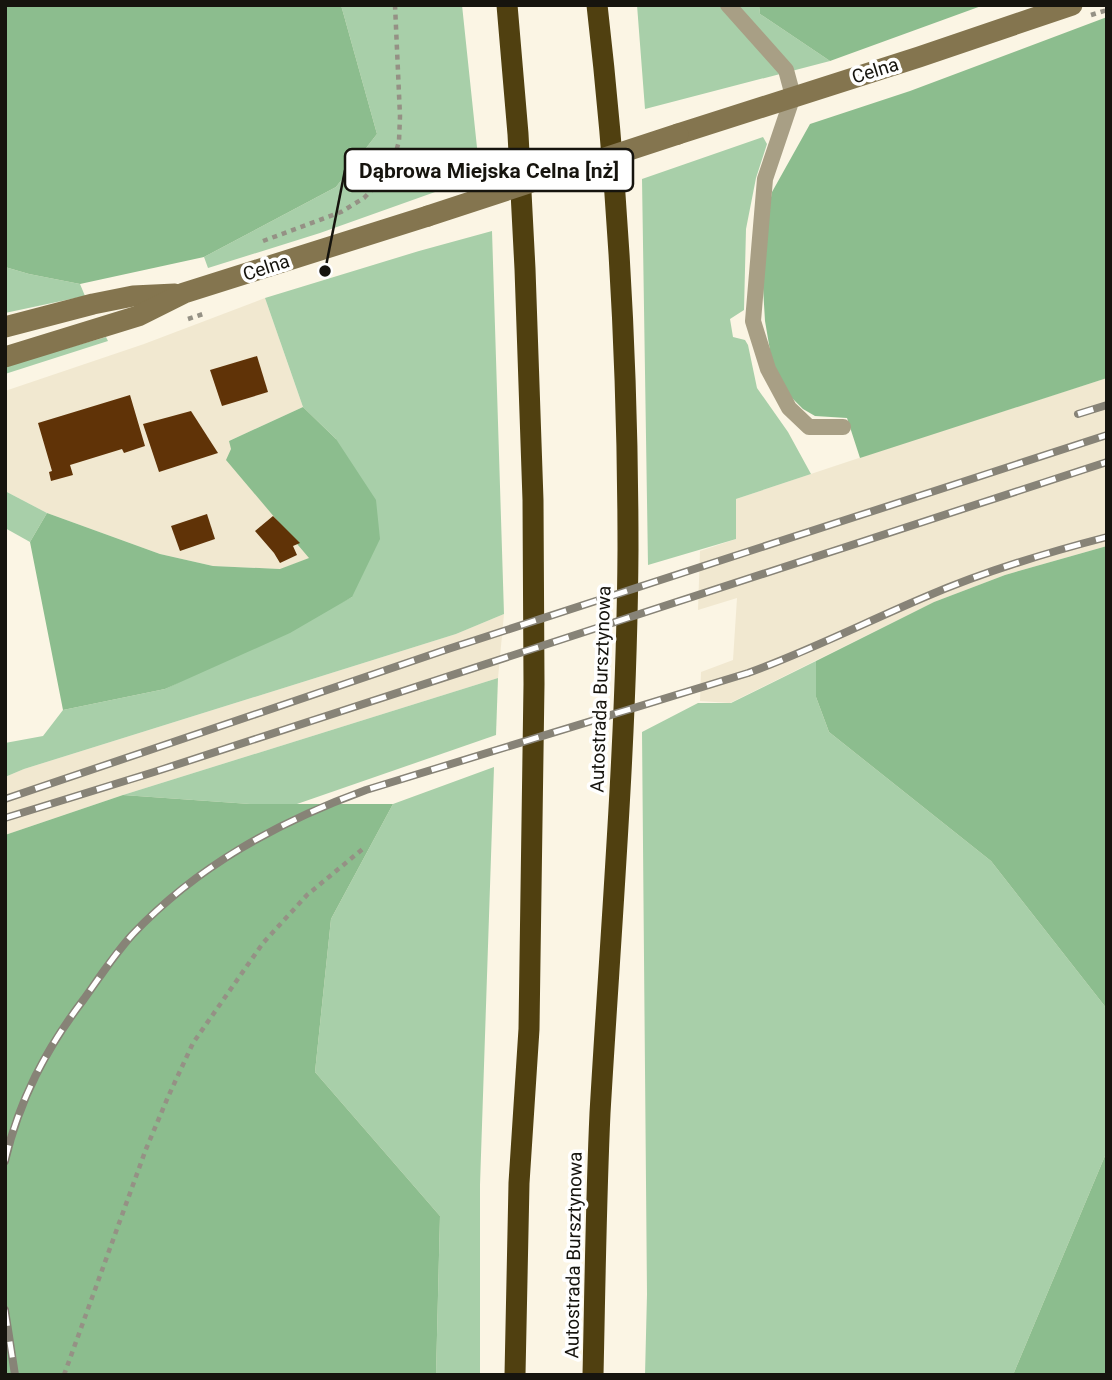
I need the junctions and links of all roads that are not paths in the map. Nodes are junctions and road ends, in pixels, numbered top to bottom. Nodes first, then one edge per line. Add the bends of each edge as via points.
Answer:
1 (508, 5) edge
2 (597, 5) edge
3 (728, 5) edge
4 (1072, 5) edge
5 (793, 96) junction
6 (184, 293) junction
7 (5, 327) edge
8 (5, 357) edge
9 (843, 427) dead end
10 (515, 1375) edge
11 (593, 1375) edge

1 - 10 highway via 525,269 534,684 529,1029 519,1183
2 - 11 highway, Autostrada Bursztynowa via 618,219 628,550 596,1212
3 - 5 lane via 786,70
4 - 5 street, Celna
5 - 6 street, Celna, bridge
5 - 9 lane via 765,179 753,321 768,369 789,408 809,427
6 - 7 street, Celna via 132,296
6 - 8 street, Celna via 138,316

